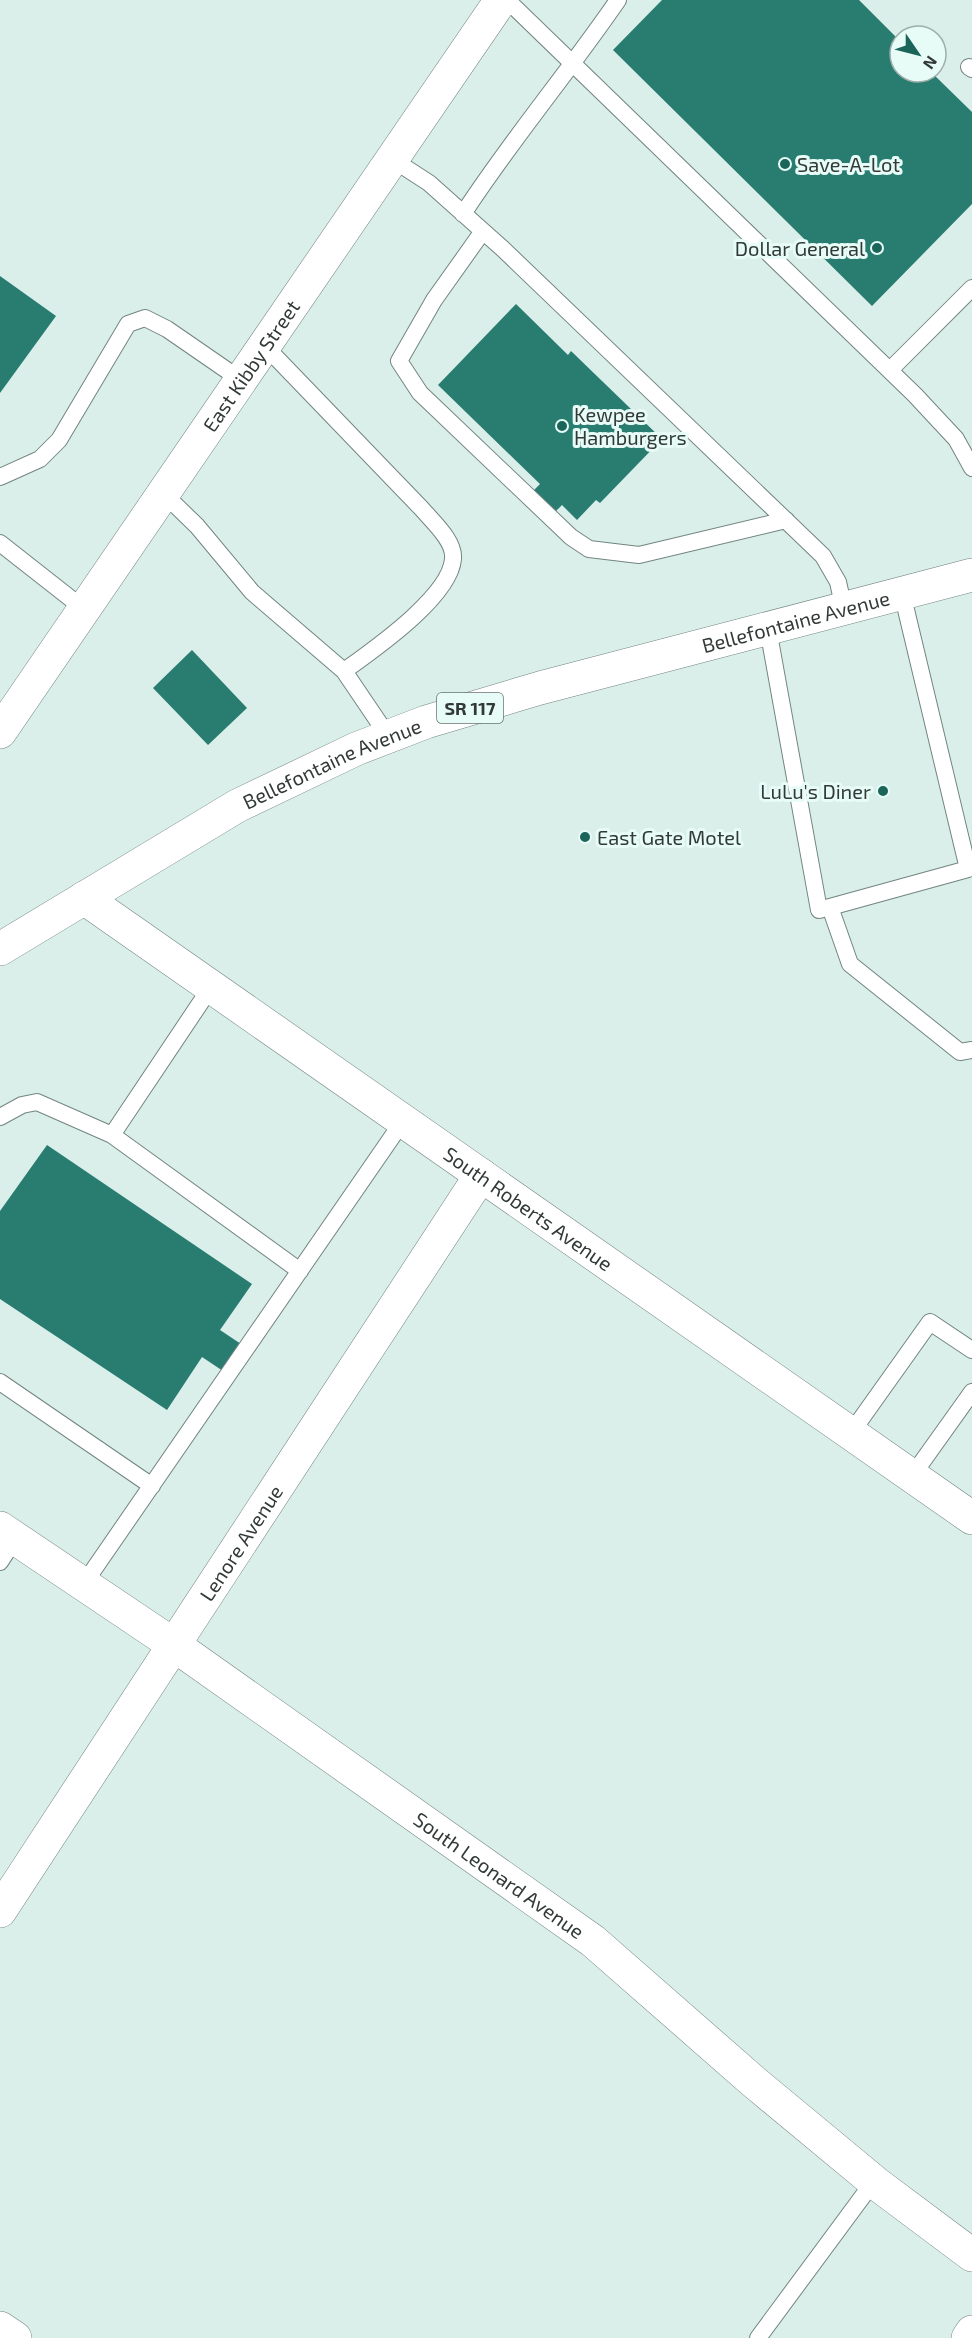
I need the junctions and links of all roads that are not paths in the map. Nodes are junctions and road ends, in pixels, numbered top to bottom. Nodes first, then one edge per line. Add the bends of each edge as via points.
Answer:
1 (501, 0) edge
2 (507, 0) edge
3 (618, 0) edge
4 (574, 64) junction
5 (392, 159) junction
6 (464, 214) junction
7 (483, 231) junction
8 (972, 288) edge
9 (264, 345) junction
10 (890, 370) junction
11 (241, 380) junction
12 (972, 468) edge
13 (0, 477) edge
14 (163, 493) junction
15 (786, 520) junction
16 (0, 543) edge
17 (972, 575) edge
18 (902, 593) junction
19 (84, 609) junction
20 (844, 609) junction
21 (768, 629) junction
22 (344, 671) junction
23 (0, 732) edge
24 (388, 736) junction
25 (84, 898) junction
26 (830, 907) junction
27 (0, 949) edge
28 (211, 987) junction
29 (972, 1050) edge
30 (0, 1117) edge
31 (403, 1121) junction
32 (112, 1135) junction
33 (481, 1175) junction
34 (300, 1270) junction
35 (972, 1350) edge
36 (0, 1382) edge
37 (972, 1392) edge
38 (851, 1433) junction
39 (912, 1476) junction
40 (152, 1486) junction
41 (972, 1518) edge
42 (5, 1543) edge
43 (83, 1585) junction
44 (174, 1646) junction
45 (0, 1911) edge
46 (874, 2181) junction
47 (972, 2255) edge
48 (0, 2328) edge
49 (972, 2332) edge
50 (15, 2338) edge
51 (758, 2338) edge
52 (968, 2338) edge

1 - 5 street, East Kibby Street
2 - 4 lane
3 - 4 lane
4 - 6 lane via 485,180
4 - 10 lane
5 - 6 lane via 429,183
5 - 9 street, East Kibby Street
6 - 7 lane
7 - 15 lane
7 - 15 lane via 434,300 399,361 420,393 571,537 589,549 639,555
8 - 10 lane
9 - 11 street, East Kibby Street
9 - 22 lane via 422,509 445,536 454,558 447,578 404,627
10 - 12 lane via 956,439
11 - 13 lane via 146,318 128,324 59,440 40,459
11 - 14 street, East Kibby Street
14 - 19 street, East Kibby Street
14 - 22 lane via 197,526 252,592
15 - 20 lane via 823,556 838,582
16 - 19 lane
17 - 18 street, Bellefontaine Avenue / SR 117
18 - 20 street, Bellefontaine Avenue / SR 117
18 - 26 lane via 969,869
19 - 23 street, East Kibby Street
20 - 21 street, Bellefontaine Avenue / SR 117
21 - 24 street, Bellefontaine Avenue / SR 117 via 540,688
21 - 26 lane via 819,910
22 - 24 lane
24 - 25 street, Bellefontaine Avenue / SR 117 via 237,806
25 - 27 street, Bellefontaine Avenue / SR 117
25 - 28 street, South Roberts Avenue
26 - 29 lane via 850,964 960,1052
28 - 31 street, South Roberts Avenue
28 - 32 lane
30 - 32 lane via 37,1102
31 - 33 street, South Roberts Avenue
31 - 34 lane
32 - 34 lane
33 - 38 street, South Roberts Avenue
33 - 44 street, Lenore Avenue
34 - 40 lane
35 - 38 lane via 930,1322
36 - 40 lane
37 - 39 lane
38 - 39 street, South Roberts Avenue
39 - 41 street, South Roberts Avenue
40 - 43 lane
42 - 43 street, South Leonard Avenue
43 - 44 street, South Leonard Avenue
44 - 45 street, Lenore Avenue
44 - 46 street, South Leonard Avenue via 593,1941
46 - 47 street, South Leonard Avenue
46 - 51 lane
48 - 50 street
49 - 52 street

